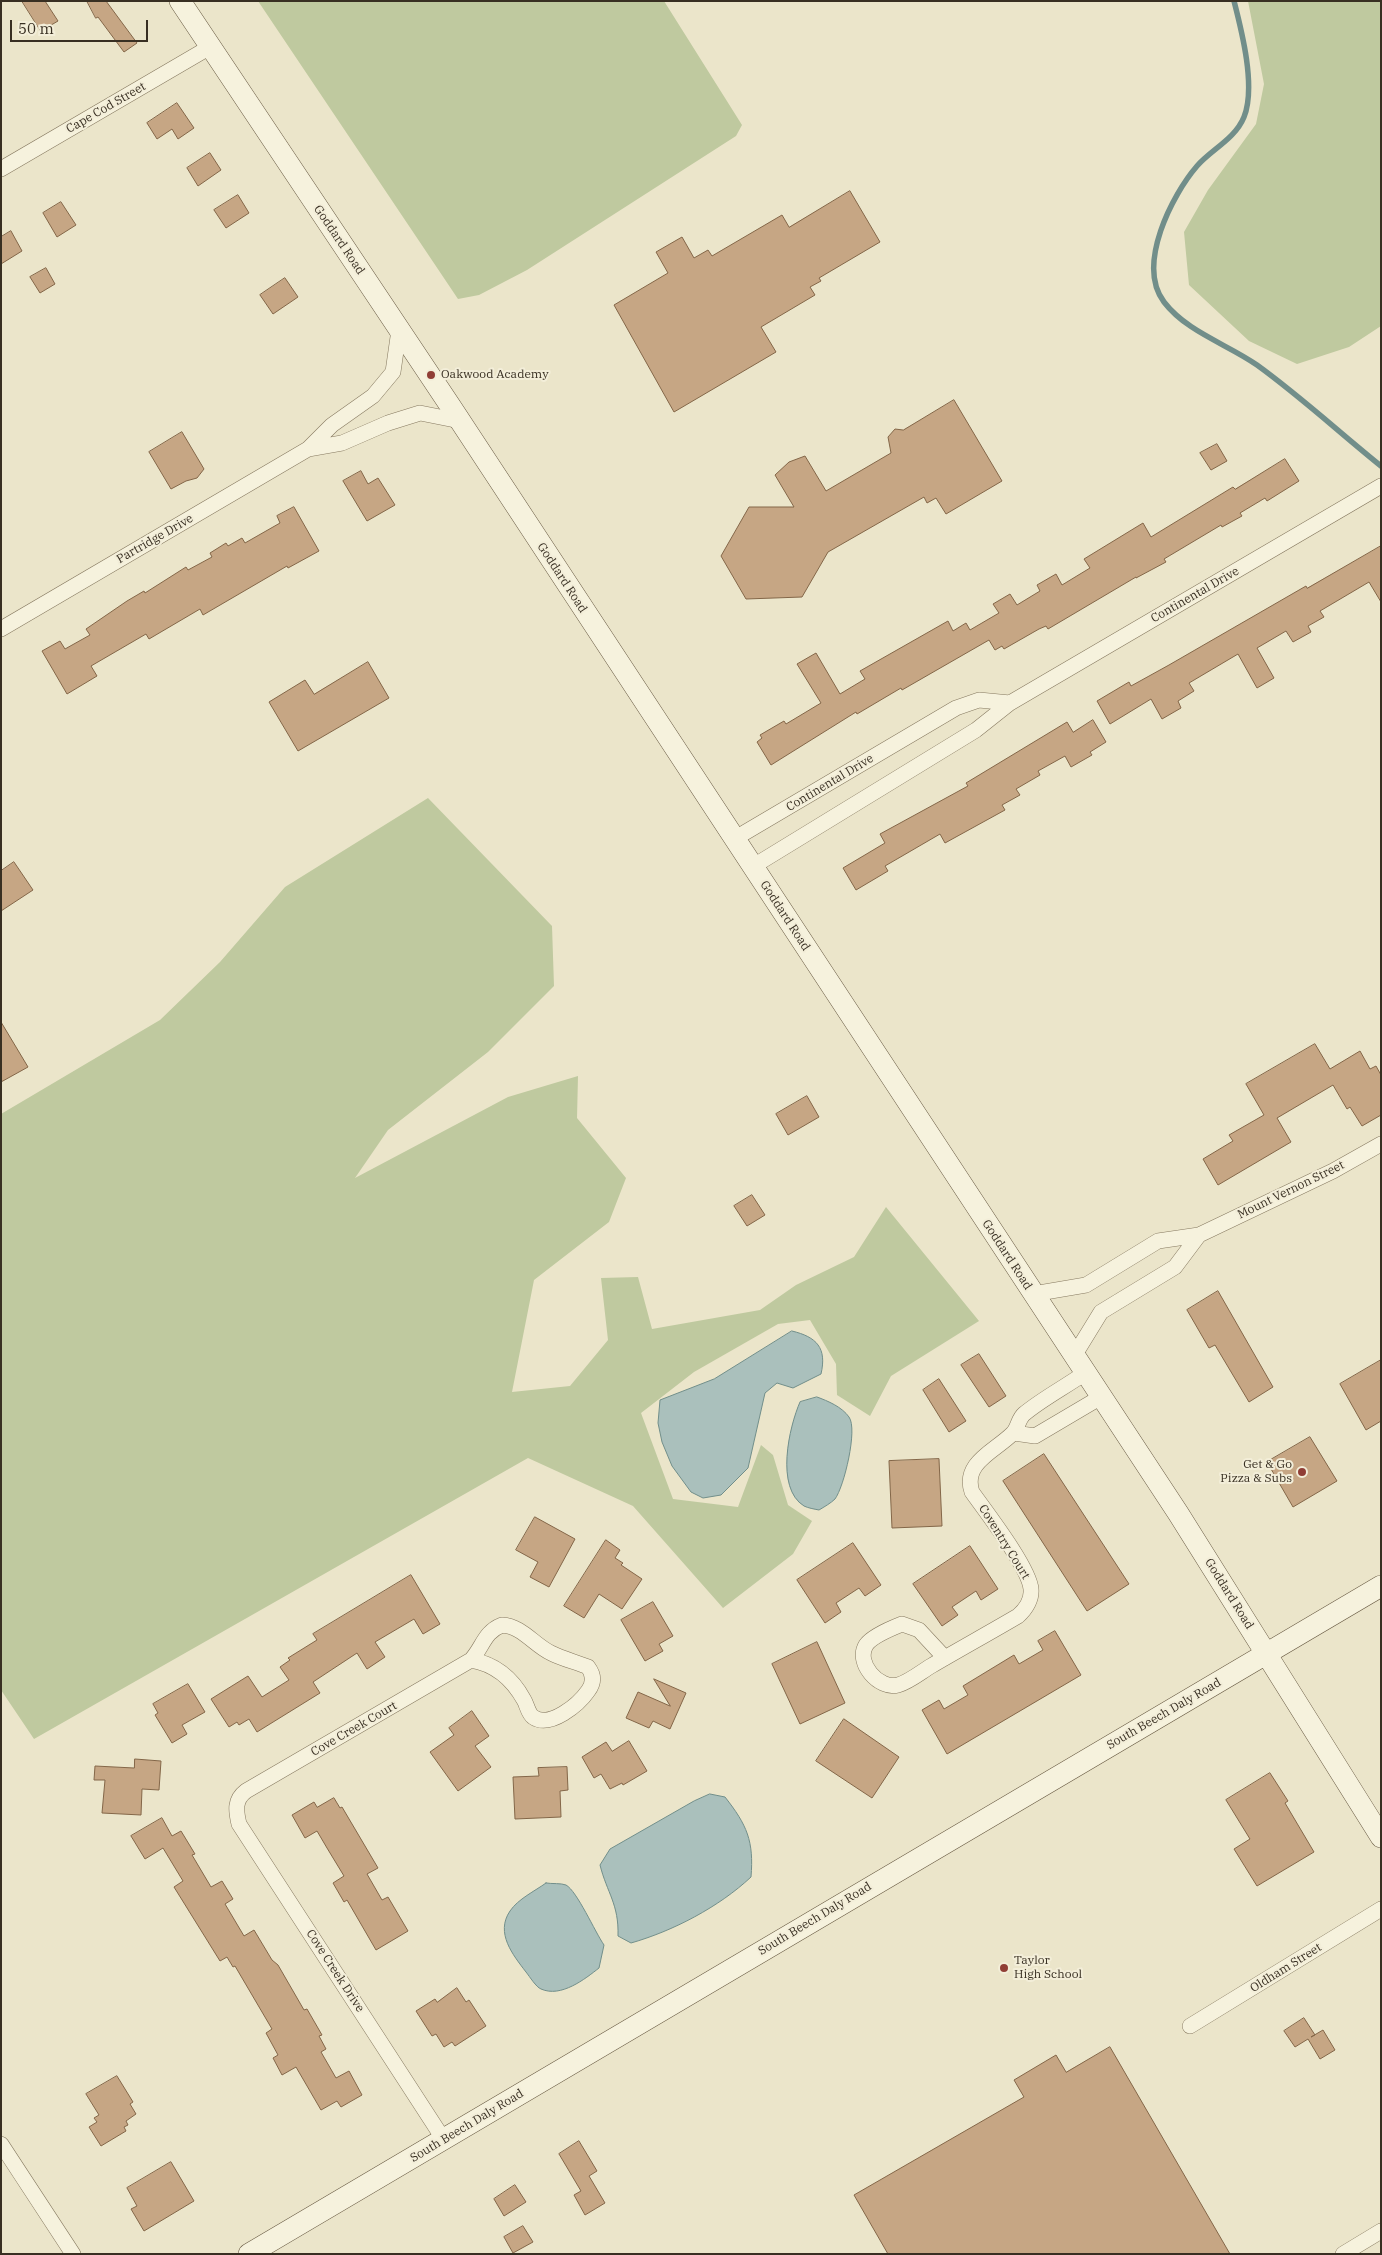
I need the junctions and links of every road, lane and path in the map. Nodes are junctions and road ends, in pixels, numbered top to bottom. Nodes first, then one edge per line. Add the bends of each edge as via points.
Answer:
1 (180, 1) edge
2 (210, 47) junction
3 (1, 168) edge
4 (399, 330) junction
5 (460, 421) junction
6 (308, 449) junction
7 (1381, 486) edge
8 (1, 629) edge
9 (1010, 703) junction
10 (734, 839) junction
11 (752, 867) junction
12 (1381, 1144) edge
13 (1199, 1235) junction
14 (1033, 1294) junction
15 (1080, 1365) junction
16 (1101, 1397) junction
17 (1014, 1432) junction
18 (1381, 1586) edge
19 (1266, 1654) junction
20 (945, 1658) junction
21 (471, 1660) junction
22 (238, 1799) joint
23 (1381, 1838) edge
24 (1381, 1909) edge
25 (1190, 2026) dead end
26 (444, 2140) junction
27 (1, 2144) edge
28 (1381, 2232) edge
29 (73, 2254) edge
30 (249, 2254) edge
31 (1344, 2254) edge

1 - 2 main road, Goddard Road
2 - 3 street, Cape Cod Street
2 - 4 main road, Goddard Road
4 - 5 main road, Goddard Road
4 - 6 street via 393,372 373,396 332,425
5 - 6 street via 420,413 342,443
5 - 10 main road, Goddard Road
6 - 8 street, Partridge Drive
7 - 9 street, Continental Drive
9 - 10 street, Continental Drive via 980,700 956,708
9 - 11 street, Continental Drive via 976,730
10 - 11 main road, Goddard Road
11 - 14 main road, Goddard Road
12 - 13 street, Mount Vernon Street via 1333,1171
13 - 14 street, Mount Vernon Street via 1158,1241 1086,1285
13 - 15 street, Mount Vernon Street via 1175,1267 1101,1312
14 - 15 main road, Goddard Road
15 - 16 main road, Goddard Road
15 - 17 street, Coventry Court via 1022,1415
16 - 17 street via 1035,1436
16 - 19 main road, Goddard Road
17 - 20 street, Coventry Court via 974,1465 969,1483 1026,1574 1030,1596 1018,1616
18 - 19 main road, South Beech Daly Road
19 - 23 main road, Goddard Road
19 - 26 main road, South Beech Daly Road
20 - 20 street, Coventry Court via 898,1685 888,1686 874,1678 863,1656 870,1642 902,1624 919,1630
21 - 21 street, Cove Creek Court via 488,1632 509,1625 551,1653 588,1667 592,1686 577,1704 564,1713 534,1718 501,1671 487,1663
21 - 22 street, Cove Creek Court via 246,1791
22 - 26 street, Cove Creek Drive via 236,1810 240,1824
24 - 25 street, Oldham Street
26 - 30 main road, South Beech Daly Road
27 - 29 street
28 - 31 street

